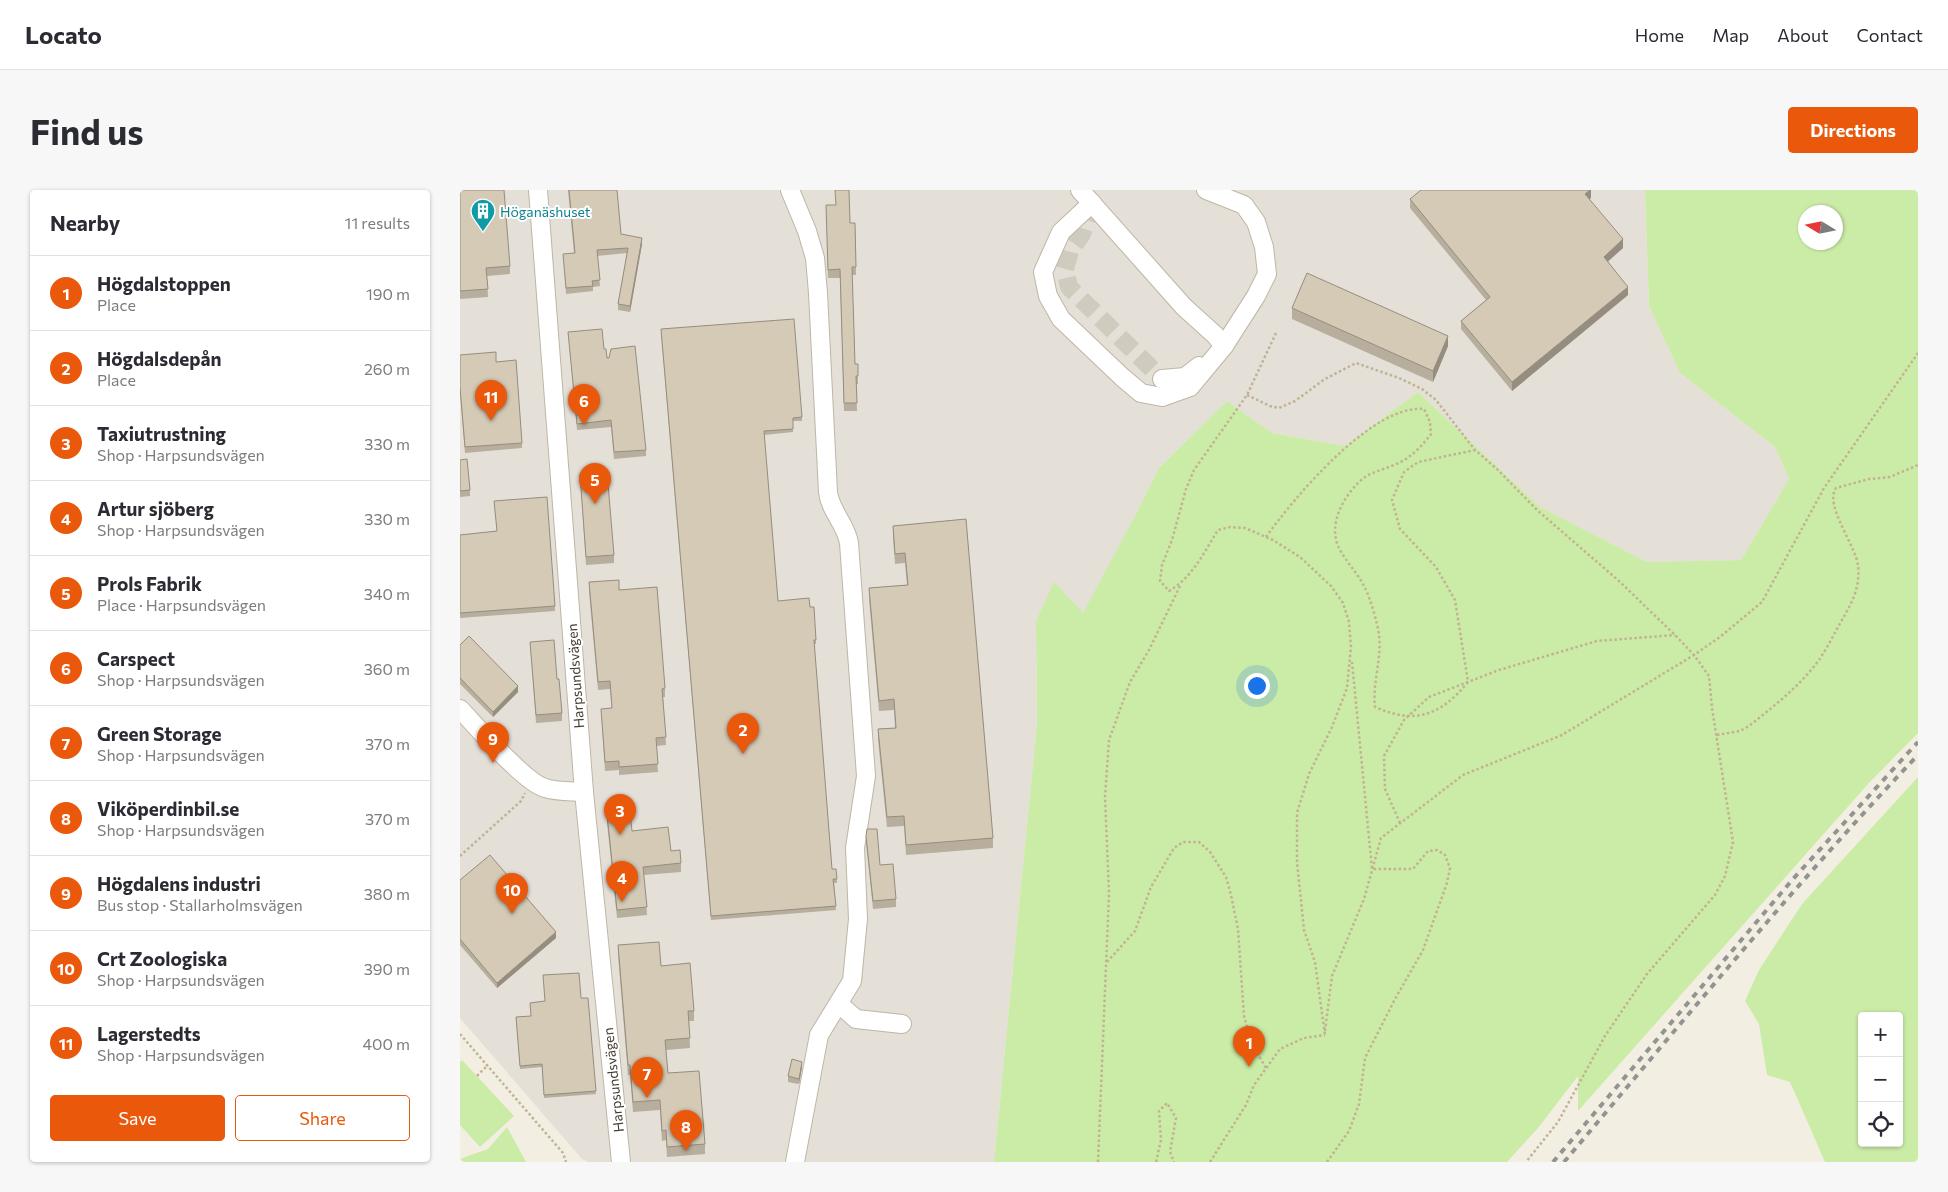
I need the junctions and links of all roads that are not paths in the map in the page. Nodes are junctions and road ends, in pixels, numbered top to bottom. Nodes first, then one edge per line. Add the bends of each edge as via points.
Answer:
1 (538, 190) edge
2 (790, 190) edge
3 (1080, 190) edge
4 (1206, 190) edge
5 (1092, 203) junction
6 (1224, 346) junction
7 (1162, 379) dead end
8 (460, 709) edge
9 (584, 792) junction
10 (839, 1004) junction
11 (902, 1024) dead end
12 (621, 1162) edge
13 (795, 1162) edge

1 - 9 street, Harpsundsvägen
2 - 10 street via 815,258 828,492 849,543 866,776 855,848 858,919 852,982
3 - 5 street
4 - 6 street via 1244,204 1256,222 1265,256 1267,274
5 - 6 street via 1184,307
5 - 6 street via 1061,232 1043,272 1048,296 1061,319 1141,393 1162,397 1190,387
6 - 7 street via 1185,377
8 - 9 street via 531,780 545,788
9 - 12 street, Harpsundsvägen
10 - 11 street via 856,1019
10 - 13 street via 819,1034

